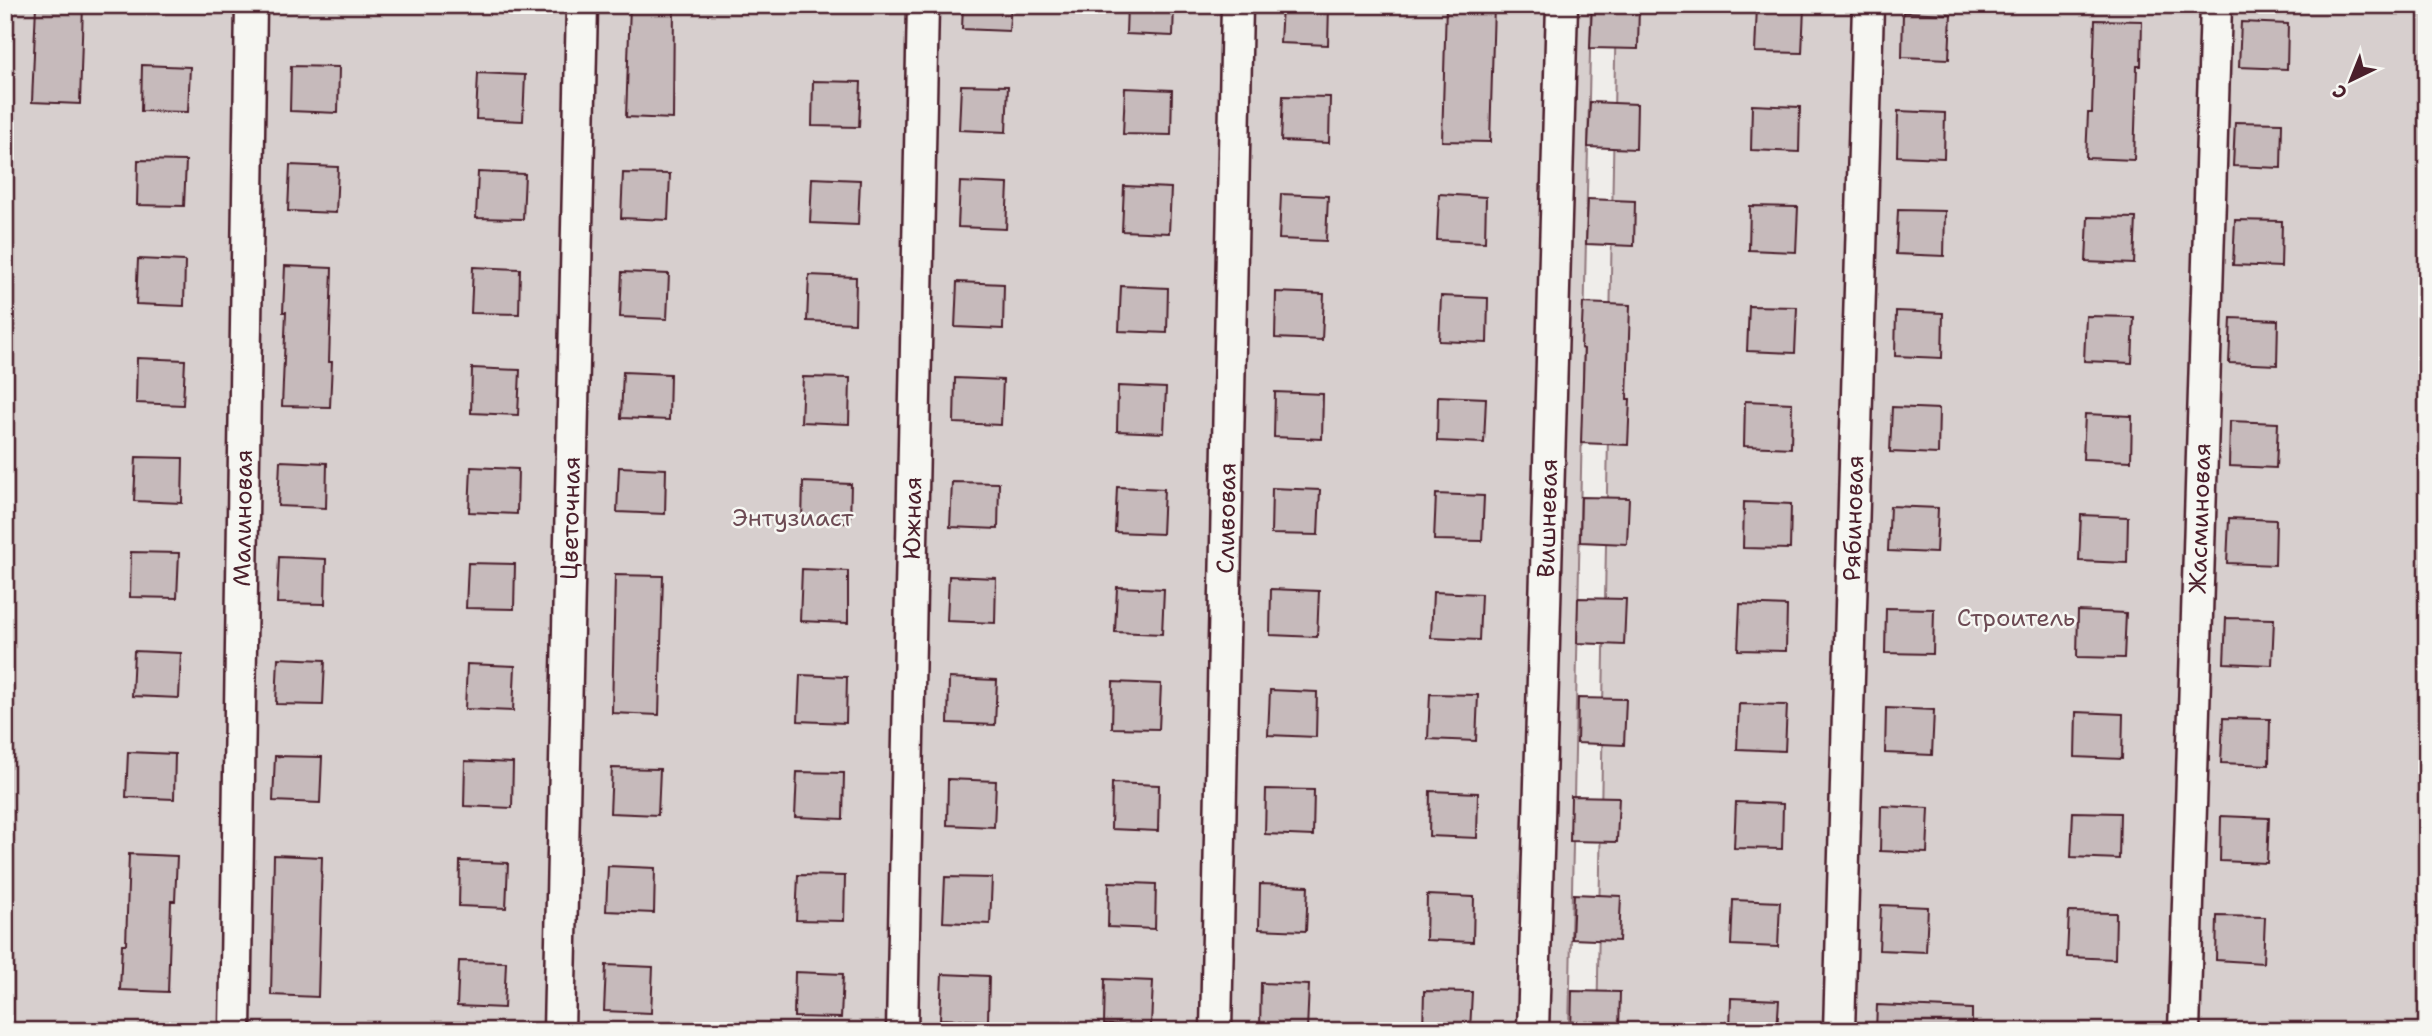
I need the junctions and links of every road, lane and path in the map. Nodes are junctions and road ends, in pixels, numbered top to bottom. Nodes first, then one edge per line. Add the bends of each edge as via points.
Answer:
1 (251, 5) edge
2 (582, 5) edge
3 (923, 5) edge
4 (1237, 5) edge
5 (1562, 5) edge
6 (1868, 5) edge
7 (2216, 5) edge
8 (236, 1031) edge
9 (559, 1031) edge
10 (902, 1031) edge
11 (1216, 1031) edge
12 (1533, 1031) edge
13 (1839, 1031) edge
14 (2184, 1031) edge

1 - 8 street, Малиновая
2 - 9 street, Цветочная
3 - 10 street, Южная
4 - 11 street, Сливовая
5 - 12 street, Вишневая
6 - 13 street, Рябиновая
7 - 14 street, Жасминовая

